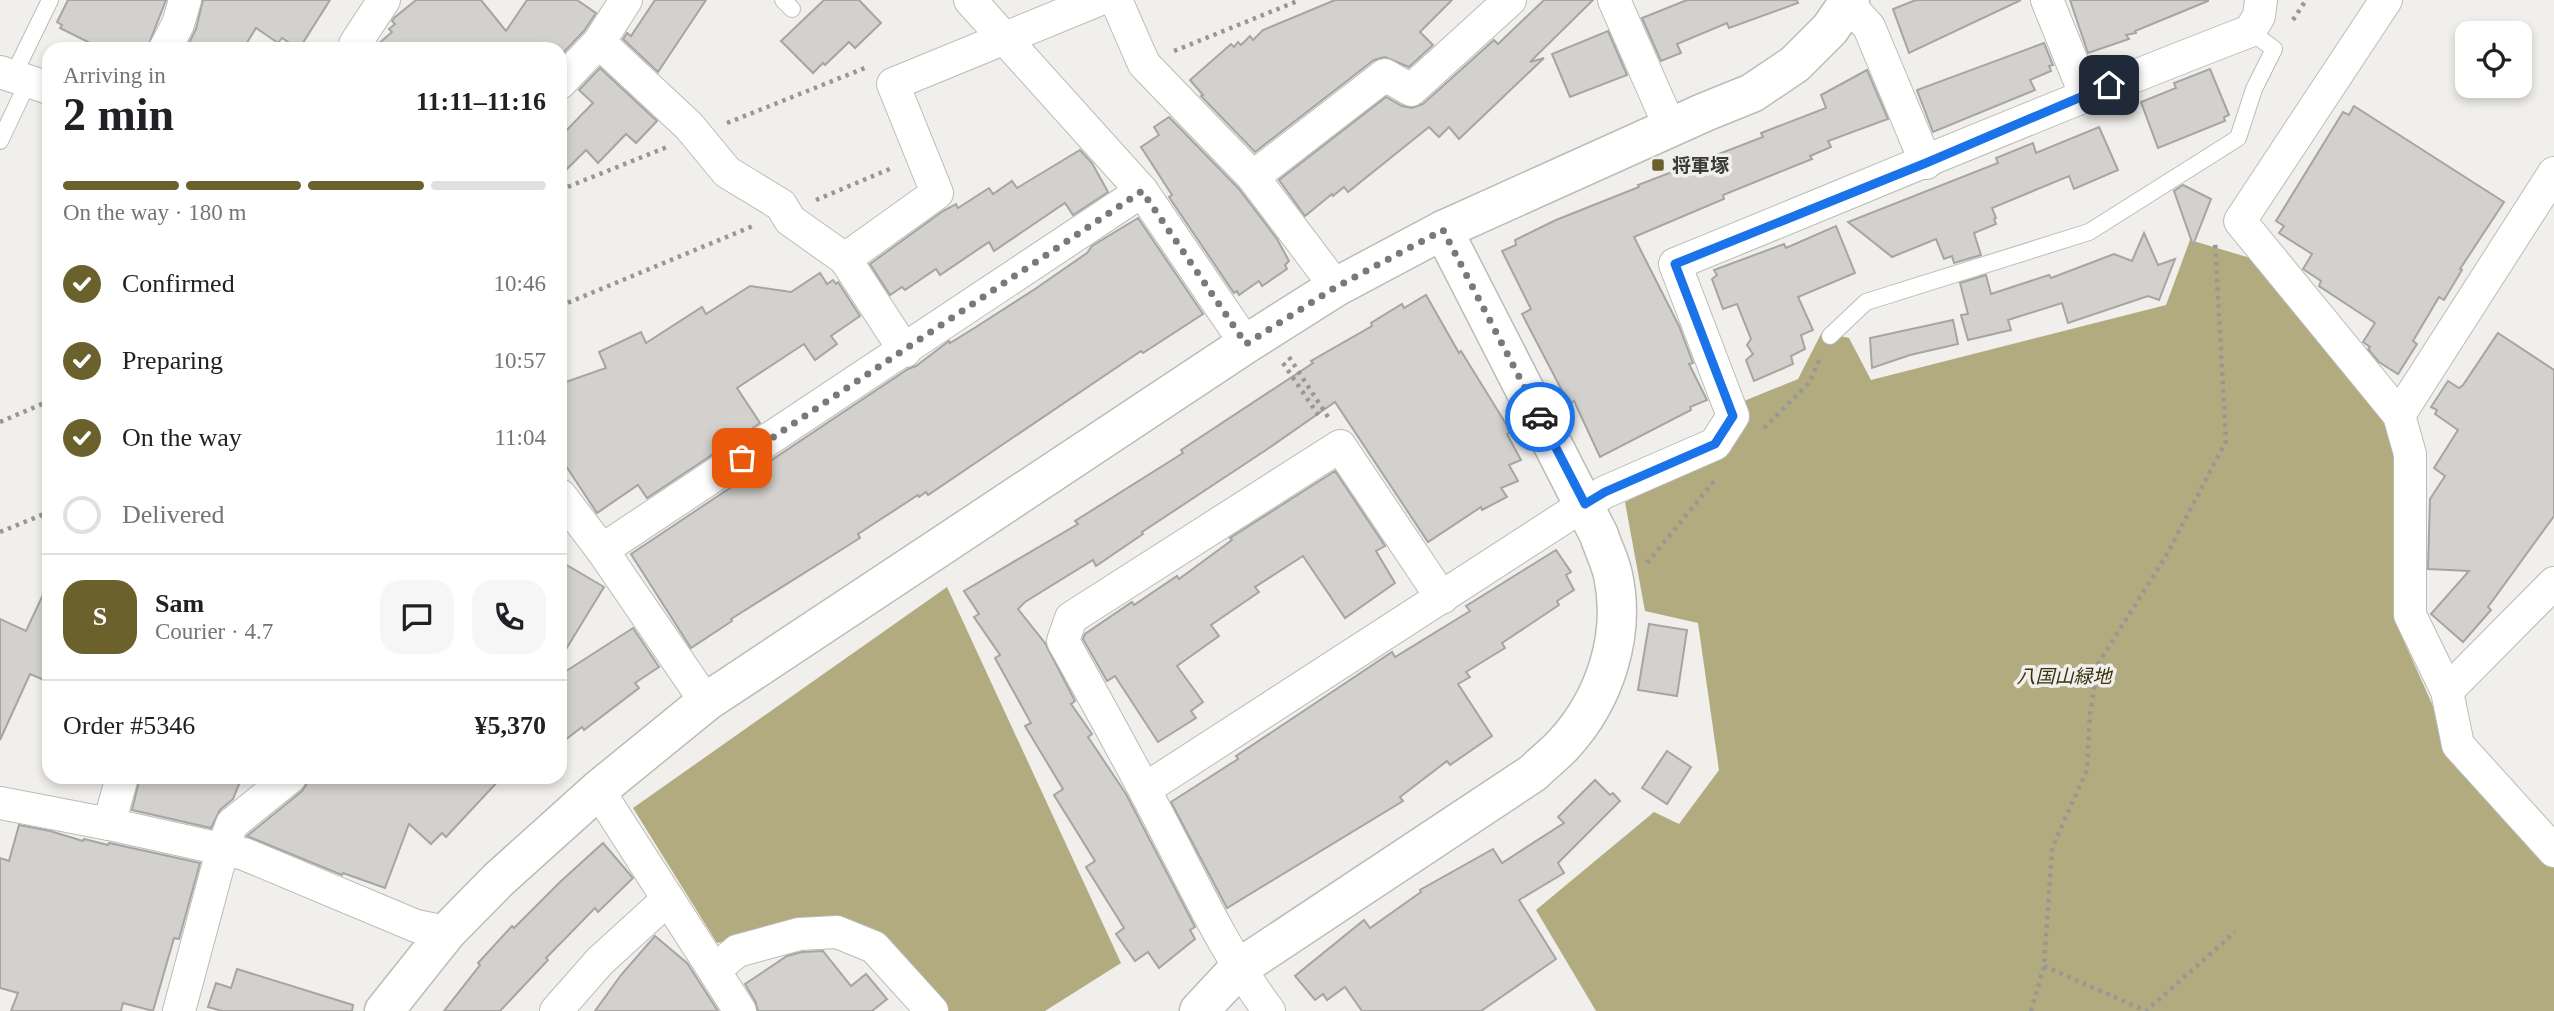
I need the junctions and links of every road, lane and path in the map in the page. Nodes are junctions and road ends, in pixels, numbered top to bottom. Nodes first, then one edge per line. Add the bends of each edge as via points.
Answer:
1 (50, 0) edge
2 (185, 0) edge
3 (384, 0) edge
4 (626, 0) edge
5 (970, 0) edge
6 (1098, 0) edge
7 (1116, 0) edge
8 (1300, 0) edge
9 (1510, 0) edge
10 (1614, 0) edge
11 (2047, 0) edge
12 (2261, 0) edge
13 (2386, 0) edge
14 (1849, 2) edge
15 (2250, 31) junction
16 (1006, 38) junction
17 (169, 42) edge
18 (356, 42) edge
19 (599, 42) junction
20 (873, 64) dead end
21 (1144, 64) junction
22 (567, 76) edge
23 (23, 79) edge
24 (2085, 94) junction
25 (1670, 127) junction
26 (695, 136) junction
27 (0, 141) edge
28 (922, 156) junction
29 (1926, 163) junction
30 (2554, 173) edge
31 (1253, 177) junction
32 (567, 187) edge
33 (1142, 191) junction
34 (786, 212) junction
35 (1443, 230) junction
36 (2214, 230) dead end
37 (845, 259) junction
38 (1336, 287) junction
39 (567, 303) edge
40 (1830, 336) dead end
41 (905, 351) junction
42 (1263, 352) junction
43 (1287, 354) dead end
44 (42, 404) edge
45 (2399, 415) junction
46 (0, 422) edge
47 (1340, 446) junction
48 (567, 504) edge
49 (1585, 504) junction
50 (42, 515) edge
51 (0, 531) edge
52 (602, 550) junction
53 (2554, 583) edge
54 (1442, 598) junction
55 (2447, 691) junction
56 (706, 702) junction
57 (120, 784) edge
58 (281, 784) edge
59 (1145, 789) junction
60 (598, 790) junction
61 (0, 803) edge
62 (109, 824) junction
63 (222, 851) junction
64 (2554, 851) edge
65 (668, 899) junction
66 (447, 932) junction
67 (2235, 932) dead end
68 (2044, 966) junction
69 (1239, 968) junction
70 (715, 970) junction
71 (179, 1011) edge
72 (384, 1011) edge
73 (556, 1011) edge
74 (740, 1011) edge
75 (932, 1011) edge
76 (1199, 1011) edge
77 (1269, 1011) edge
78 (2031, 1011) edge

1 - 23 lane
2 - 17 street
3 - 18 street
4 - 19 street
5 - 16 street
6 - 16 street
7 - 21 street
8 - 21 path
9 - 31 street via 1412,90 1385,75
10 - 25 street
11 - 24 street
12 - 15 street
13 - 45 street via 2240,221
14 - 25 street via 1795,64 1752,93
14 - 29 street via 1869,27
15 - 24 street
15 - 40 lane via 2274,49 2254,89 2238,138 2089,232 1866,302
16 - 28 street via 893,84
16 - 33 street
19 - 22 street
19 - 26 street via 689,125
20 - 26 path
21 - 31 street
23 - 27 lane
24 - 29 street
25 - 35 street
26 - 32 path
26 - 34 street via 727,172
28 - 34 path
28 - 37 street via 937,193
29 - 49 street via 1675,264 1733,416 1715,444
30 - 45 street
31 - 38 street
33 - 41 street
33 - 42 street
34 - 37 street via 790,220
34 - 39 path
35 - 38 street
35 - 49 street
36 - 68 path via 2226,441 2166,556 2098,664 2087,770 2052,848
37 - 41 street
38 - 42 street
41 - 52 street
42 - 47 path
42 - 56 street
43 - 47 path via 1338,430
44 - 46 path
45 - 55 street via 2410,454 2410,615
47 - 54 street
47 - 59 street via 1071,618 1063,641
48 - 52 street
49 - 54 street
49 - 69 street via 1613,575 1618,626 1606,676 1587,715 1532,773
50 - 51 path
52 - 56 street
53 - 55 street
54 - 59 street
55 - 64 street via 2458,745
56 - 60 street
57 - 62 street
58 - 63 street via 232,824
59 - 69 street
60 - 65 street
60 - 66 street
61 - 62 street
62 - 63 street
63 - 66 street via 244,854 416,926
63 - 71 street
65 - 70 street
65 - 73 street via 600,961
66 - 72 street
67 - 68 path via 2146,1011
68 - 78 path
69 - 76 street
69 - 77 street
70 - 74 street
70 - 75 street via 737,951 799,934 837,932 874,947

